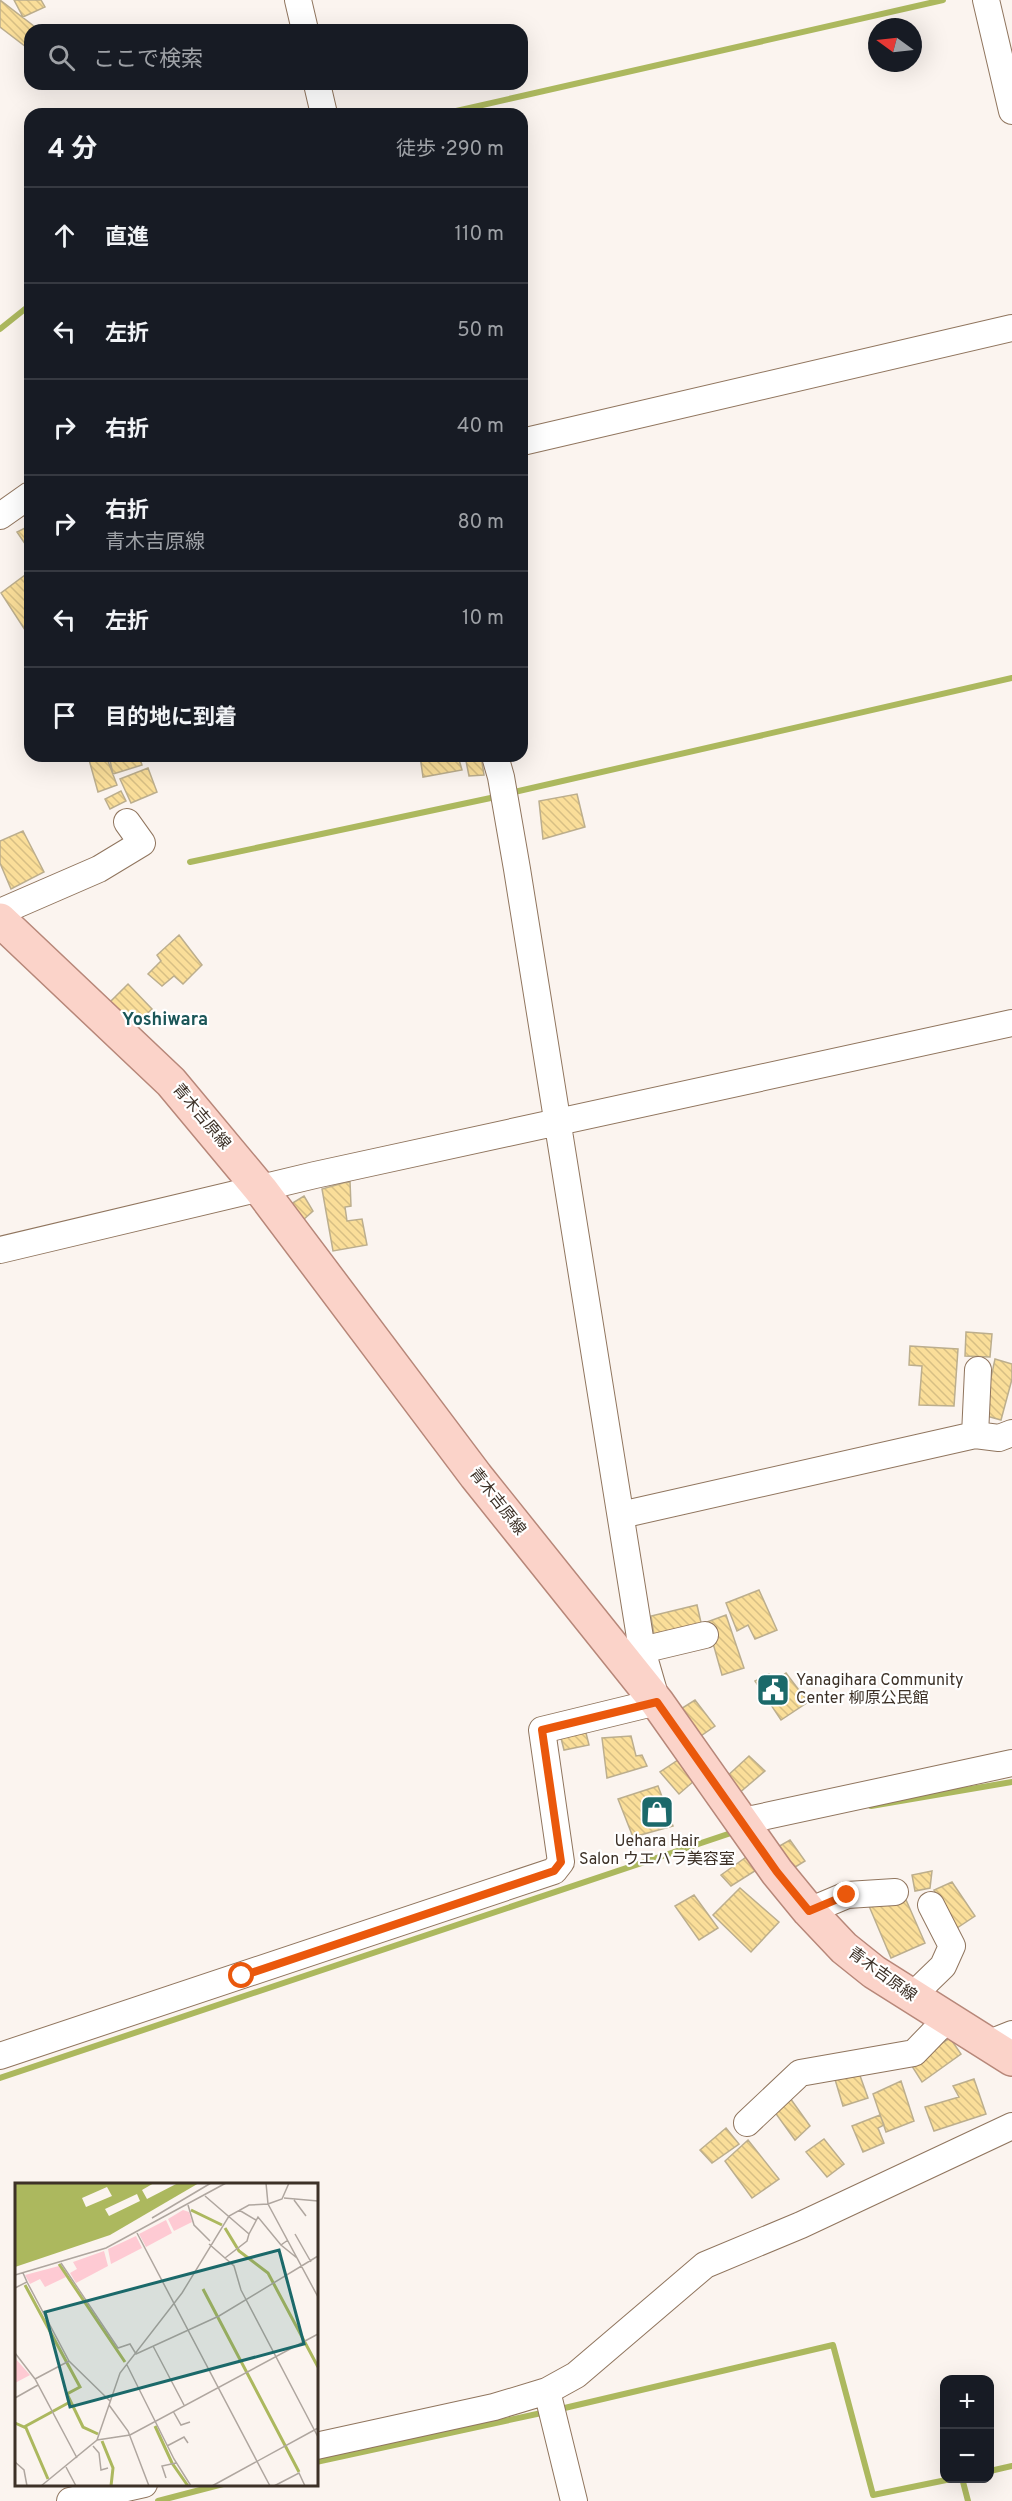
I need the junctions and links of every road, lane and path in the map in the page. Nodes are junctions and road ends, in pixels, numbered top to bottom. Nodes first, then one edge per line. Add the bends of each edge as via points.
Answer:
1 (298, 0) edge
2 (986, 0) edge
3 (304, 24) edge
4 (318, 90) edge
5 (323, 108) edge
6 (1012, 111) edge
7 (1012, 328) edge
8 (528, 441) edge
9 (24, 499) edge
10 (0, 516) edge
11 (497, 762) edge
12 (127, 822) dead end
13 (0, 912) edge
14 (0, 920) edge
15 (1012, 1023) edge
16 (557, 1123) junction
17 (261, 1190) junction
18 (0, 1250) edge
19 (978, 1370) dead end
20 (1012, 1433) edge
21 (975, 1435) junction
22 (621, 1515) junction
23 (705, 1635) dead end
24 (642, 1650) junction
25 (657, 1702) junction
26 (1012, 1763) edge
27 (743, 1821) junction
28 (895, 1892) dead end
29 (931, 1905) dead end
30 (809, 1911) junction
31 (912, 1997) junction
32 (947, 2019) junction
33 (1004, 2046) edge
34 (0, 2056) edge
35 (747, 2123) dead end
36 (1012, 2126) edge
37 (547, 2391) junction
38 (318, 2446) edge
39 (135, 2486) edge
40 (70, 2501) edge
41 (574, 2501) edge

1 - 3 street
2 - 6 street
4 - 5 street
7 - 8 street
9 - 10 street
11 - 16 street
12 - 13 street via 142,843 99,869
14 - 17 main road, 青木吉原線 via 171,1082
15 - 16 street
16 - 17 street
16 - 22 street
17 - 18 street
17 - 25 main road, 青木吉原線 via 476,1476
19 - 21 street
20 - 21 street via 999,1438
21 - 22 street
22 - 24 street
23 - 24 street
24 - 25 street
25 - 27 main road, 青木吉原線
25 - 34 street via 542,1730 561,1862 554,1871
26 - 27 street
27 - 30 main road, 青木吉原線
28 - 30 street via 847,1895
29 - 31 street via 952,1946 943,1966
30 - 31 main road, 青木吉原線 via 844,1948
31 - 32 main road, 青木吉原線
32 - 33 main road, 青木吉原線
32 - 35 street via 914,2053 800,2073
36 - 37 street via 801,2225 705,2265 576,2375
37 - 38 street via 494,2407
37 - 41 street
39 - 40 street

